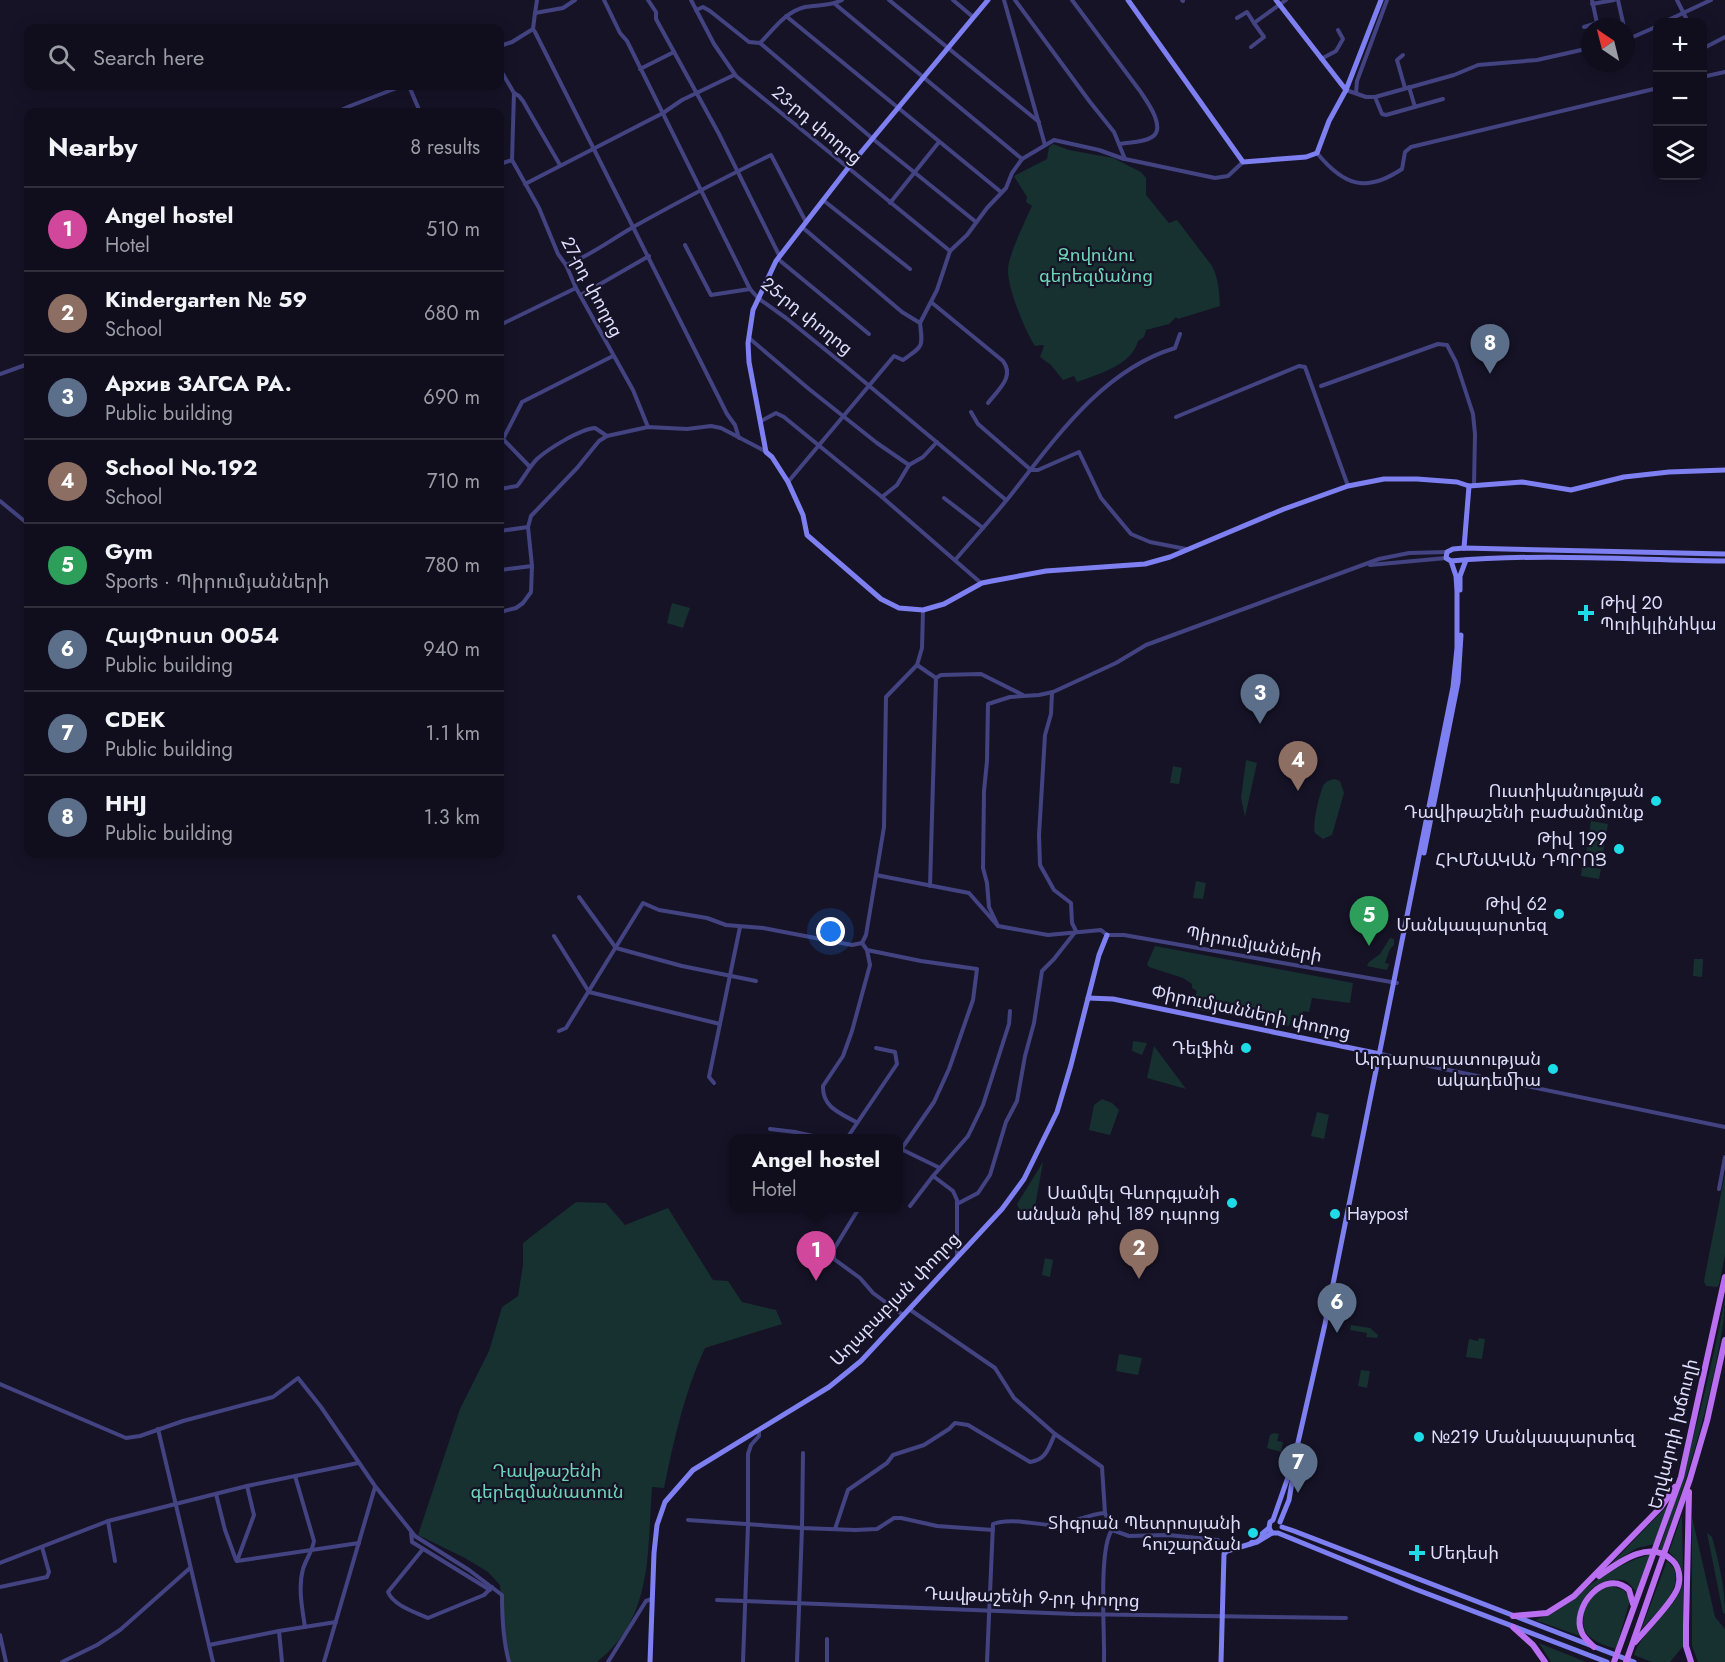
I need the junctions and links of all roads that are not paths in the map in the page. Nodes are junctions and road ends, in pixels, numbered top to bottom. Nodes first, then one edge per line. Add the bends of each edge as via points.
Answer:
1 (537, 0) edge
2 (576, 0) edge
3 (604, 0) edge
4 (648, 0) edge
5 (691, 0) edge
6 (842, 0) edge
7 (889, 0) edge
8 (953, 0) edge
9 (988, 0) edge
10 (1004, 0) edge
11 (1015, 0) edge
12 (1072, 0) edge
13 (1128, 0) edge
14 (1286, 0) edge
15 (1380, 0) edge
16 (1387, 0) edge
17 (1616, 0) edge
18 (1677, 0) edge
19 (1711, 0) edge
20 (1278, 2) edge
21 (1592, 2) edge
22 (835, 4) junction
23 (696, 10) junction
24 (535, 12) junction
25 (1683, 12) junction
26 (786, 16) junction
27 (974, 17) junction
28 (1237, 18) dead end
29 (1595, 18) edge
30 (1621, 18) edge
31 (1672, 18) edge
32 (1686, 18) edge
33 (1254, 23) junction
34 (1653, 28) edge
35 (533, 29) junction
36 (1338, 30) dead end
37 (1635, 35) edge
38 (1725, 37) edge
39 (760, 43) junction
40 (504, 45) edge
41 (1251, 46) dead end
42 (1707, 46) edge
43 (948, 48) junction
44 (1581, 50) edge
45 (674, 52) junction
46 (1403, 55) dead end
47 (1320, 59) junction
48 (640, 69) junction
49 (1725, 72) edge
50 (734, 75) junction
51 (504, 76) edge
52 (1707, 76) edge
53 (922, 78) junction
54 (1407, 87) junction
55 (1653, 89) edge
56 (392, 90) edge
57 (411, 90) edge
58 (1346, 90) junction
59 (514, 93) junction
60 (1356, 93) junction
61 (697, 94) junction
62 (1374, 97) junction
63 (1443, 99) dead end
64 (1415, 107) junction
65 (346, 108) edge
66 (418, 108) edge
67 (898, 108) junction
68 (663, 113) junction
69 (1039, 122) junction
70 (873, 138) junction
71 (939, 142) junction
72 (1119, 144) junction
73 (1045, 145) junction
74 (592, 148) junction
75 (1317, 153) junction
76 (1022, 159) junction
77 (1125, 159) junction
78 (512, 160) junction
79 (1243, 162) junction
80 (504, 163) edge
81 (560, 165) junction
82 (848, 168) junction
83 (738, 171) junction
84 (914, 172) junction
85 (525, 184) junction
86 (702, 189) junction
87 (1001, 192) junction
88 (823, 199) junction
89 (890, 203) junction
90 (976, 222) junction
91 (804, 224) junction
92 (634, 226) junction
93 (685, 245) dead end
94 (950, 251) junction
95 (649, 256) junction
96 (778, 257) junction
97 (566, 265) junction
98 (910, 269) dead end
99 (576, 288) junction
100 (750, 289) junction
101 (581, 295) junction
102 (758, 298) junction
103 (931, 302) junction
104 (504, 323) edge
105 (920, 323) junction
106 (869, 334) dead end
107 (1180, 334) dead end
108 (749, 338) junction
109 (613, 356) junction
110 (24, 365) edge
111 (0, 374) edge
112 (868, 386) junction
113 (1321, 386) dead end
114 (988, 403) dead end
115 (972, 412) dead end
116 (844, 415) junction
117 (1176, 417) dead end
118 (761, 421) junction
119 (648, 427) junction
120 (504, 435) edge
121 (608, 436) junction
122 (739, 438) junction
123 (938, 441) junction
124 (504, 443) edge
125 (819, 445) junction
126 (766, 452) junction
127 (909, 465) junction
128 (530, 467) junction
129 (1031, 470) junction
130 (1725, 470) edge
131 (788, 482) junction
132 (1472, 485) junction
133 (1348, 486) junction
134 (504, 488) edge
135 (882, 497) junction
136 (944, 498) dead end
137 (1006, 500) junction
138 (0, 501) edge
139 (24, 521) edge
140 (528, 527) junction
141 (983, 528) junction
142 (504, 530) edge
143 (1464, 548) junction
144 (1187, 550) junction
145 (1472, 550) junction
146 (1725, 554) edge
147 (1448, 557) junction
148 (956, 559) junction
149 (1470, 559) junction
150 (1725, 561) edge
151 (532, 566) junction
152 (504, 570) edge
153 (982, 583) junction
154 (923, 610) junction
155 (504, 611) edge
156 (917, 665) junction
157 (936, 678) junction
158 (1052, 692) junction
159 (1023, 696) junction
160 (876, 875) junction
161 (930, 886) junction
162 (579, 897) dead end
163 (998, 926) junction
164 (740, 927) junction
165 (1076, 931) junction
166 (1107, 935) junction
167 (554, 936) dead end
168 (862, 943) junction
169 (616, 948) junction
170 (867, 950) junction
171 (730, 975) junction
172 (756, 981) dead end
173 (1396, 983) junction
174 (589, 992) junction
175 (1088, 998) junction
176 (1010, 1011) dead end
177 (720, 1024) junction
178 (559, 1031) dead end
179 (876, 1047) dead end
180 (1381, 1054) junction
181 (714, 1083) dead end
182 (856, 1122) junction
183 (1725, 1127) edge
184 (770, 1129) dead end
185 (804, 1134) edge
186 (849, 1134) edge
187 (903, 1150) joint
188 (1725, 1156) edge
189 (940, 1168) junction
190 (933, 1176) junction
191 (1719, 1189) dead end
192 (957, 1204) junction
193 (910, 1206) dead end
194 (857, 1212) edge
195 (957, 1257) junction
196 (1725, 1277) edge
197 (1724, 1292) edge
198 (909, 1309) junction
199 (903, 1316) junction
200 (1725, 1340) edge
201 (0, 1384) edge
202 (158, 1429) junction
203 (759, 1429) junction
204 (1055, 1434) junction
205 (802, 1453) dead end
206 (358, 1463) junction
207 (295, 1476) junction
208 (1681, 1477) junction
209 (1690, 1479) junction
210 (247, 1486) junction
211 (375, 1486) junction
212 (216, 1494) junction
213 (175, 1504) junction
214 (1105, 1513) junction
215 (688, 1520) dead end
216 (1273, 1520) junction
217 (108, 1521) junction
218 (748, 1525) junction
219 (802, 1528) junction
220 (1276, 1528) junction
221 (835, 1529) junction
222 (411, 1530) junction
223 (993, 1530) junction
224 (1112, 1530) junction
225 (359, 1543) junction
226 (42, 1548) junction
227 (423, 1549) junction
228 (312, 1550) junction
229 (1227, 1551) junction
230 (115, 1561) dead end
231 (237, 1561) junction
232 (0, 1563) edge
233 (190, 1568) junction
234 (0, 1587) edge
235 (1584, 1587) junction
236 (491, 1588) junction
237 (653, 1599) junction
238 (717, 1600) dead end
239 (745, 1602) junction
240 (799, 1604) junction
241 (989, 1609) junction
242 (1633, 1611) junction
243 (1103, 1613) junction
244 (1222, 1615) junction
245 (1513, 1616) junction
246 (1346, 1618) dead end
247 (336, 1623) junction
248 (305, 1627) junction
249 (1513, 1627) junction
250 (279, 1631) junction
251 (0, 1635) edge
252 (827, 1639) dead end
253 (209, 1645) junction
254 (1594, 1647) junction
255 (1631, 1647) junction
256 (6, 1662) edge
257 (63, 1662) edge
258 (213, 1662) edge
259 (282, 1662) edge
260 (324, 1662) edge
261 (509, 1662) edge
262 (608, 1662) edge
263 (650, 1662) edge
264 (743, 1662) edge
265 (797, 1662) edge
266 (826, 1662) edge
267 (987, 1662) edge
268 (1104, 1662) edge
269 (1221, 1662) edge
270 (1545, 1662) edge
271 (1606, 1662) edge
272 (1614, 1662) edge
273 (1626, 1662) edge
274 (1634, 1662) edge
275 (1691, 1662) edge

1 - 24 street
2 - 24 street via 563,8
3 - 48 street, 25-րդ փողոց
4 - 45 street
5 - 23 street, 23-րդ փողոց
6 - 22 street
7 - 43 street
8 - 27 street
9 - 27 street
10 - 69 street
11 - 72 street
12 - 72 street via 1149,104 1157,122 1152,138
13 - 79 street
14 - 20 street
15 - 58 street
16 - 60 street
17 - 21 street
17 - 30 street
18 - 25 street
19 - 25 street
20 - 33 street
20 - 47 street
21 - 29 street
22 - 26 street via 804,8
22 - 53 street
23 - 39 street via 703,7 748,42
23 - 50 street, 23-րդ փողոց
24 - 35 street
25 - 31 street
25 - 32 street
26 - 39 street
26 - 67 street
27 - 43 street
28 - 33 street via 1246,12
33 - 41 street via 1264,37
34 - 37 street
35 - 40 street
35 - 74 street
36 - 47 street via 1343,39 1336,51
38 - 42 street
39 - 70 street
43 - 53 street
43 - 69 street
44 - 54 street via 1538,60 1478,64 1454,75
45 - 48 street
45 - 61 street
46 - 54 street via 1397,60
47 - 58 street
48 - 68 street, 25-րդ փողոց
49 - 52 street
50 - 61 street
50 - 82 street, 23-րդ փողոց
51 - 59 street
53 - 67 street
53 - 76 street
54 - 62 street
54 - 64 street
55 - 75 street via 1411,147 1405,152 1402,170 1369,184 1352,181 1334,171
56 - 65 street
57 - 66 street
58 - 60 street
58 - 75 street
59 - 78 street
59 - 81 street via 523,101
60 - 62 street
61 - 68 street
61 - 83 street
62 - 64 street via 1386,115
63 - 64 street
67 - 70 street
67 - 71 street
68 - 74 street
68 - 86 street, 25-րդ փողոց
69 - 73 street
70 - 82 street
70 - 84 street
71 - 84 street
71 - 87 street
72 - 77 street
73 - 76 street
73 - 77 street via 1054,140
74 - 81 street
74 - 92 street
75 - 79 street
76 - 87 street
77 - 79 street via 1215,178 1228,176
78 - 80 street
78 - 85 street, 27-րդ փողոց
81 - 85 street
82 - 88 street
82 - 89 street, 23-րդ փողոց
83 - 86 street
83 - 91 street via 771,155
83 - 96 street
84 - 89 street
84 - 90 street
85 - 97 street, 27-րդ փողոց
86 - 92 street
86 - 100 street, 25-րդ փողոց
87 - 90 street
88 - 91 street
88 - 98 street
89 - 94 street, 23-րդ փողոց
90 - 94 street
91 - 96 street
91 - 105 street via 902,312
92 - 95 street
92 - 97 street
93 - 100 street via 711,295
94 - 103 street
95 - 101 street
95 - 122 street
96 - 102 street
96 - 106 street
97 - 99 street, 27-րդ փողոց
99 - 101 street, 27-րդ փողոց
99 - 104 street
100 - 102 street, 25-րդ փողոց
101 - 109 street, 27-րդ փողոց
102 - 108 street
102 - 112 street, 25-րդ փողոց
103 - 105 street
103 - 114 street via 1007,366 1004,383
105 - 112 street via 920,348 903,360 894,356
107 - 129 street via 1175,348 1155,354 1101,390
108 - 116 street
108 - 118 street via 749,362
109 - 119 street, 27-րդ փողոց
109 - 120 street via 522,402
110 - 111 street
112 - 116 street
112 - 123 street, 25-րդ փողոց
113 - 132 street via 1438,344 1447,345 1473,414
115 - 129 street via 978,424
116 - 125 street
116 - 127 street
117 - 133 street via 1261,380 1305,367
118 - 125 street via 776,413
118 - 126 street
119 - 121 street
119 - 122 street via 711,426
121 - 128 street via 595,428 586,430 547,452
121 - 140 street via 537,508
122 - 126 street
123 - 127 street
123 - 137 street, 25-րդ փողոց
124 - 128 street
125 - 131 street
125 - 135 street
126 - 131 street
127 - 135 street via 897,485
128 - 134 street via 517,486
129 - 137 street
129 - 144 street via 1079,452 1101,498 1131,534
130 - 132 street via 1624,477 1571,490 1522,482
131 - 154 street via 807,535 882,599 899,608
132 - 133 street via 1395,479
132 - 143 street
133 - 144 street
135 - 148 street
136 - 141 street
137 - 141 street
138 - 139 street
140 - 142 street
140 - 151 street
141 - 148 street
143 - 145 street
143 - 147 street via 1453,549
144 - 153 street via 1145,564 1046,571
145 - 146 street
145 - 149 street
147 - 149 street
147 - 158 street via 1409,554 1379,559 1146,645
147 - 173 street via 1457,591 1455,674
148 - 153 street
149 - 150 street
149 - 173 street via 1460,576 1458,682
151 - 152 street
151 - 155 street via 529,596 516,608
153 - 154 street via 944,604
154 - 156 street via 922,648
156 - 157 street
156 - 160 street via 886,697 884,827
157 - 159 street via 981,674
157 - 161 street
158 - 159 street
158 - 165 street via 1045,735 1040,865 1054,891 1071,903
159 - 163 street via 988,704 983,868 989,908
160 - 161 street
160 - 168 street
161 - 163 street via 969,893
162 - 169 street
163 - 165 street, Պիրումյանների via 1048,935
164 - 168 street via 852,945
164 - 169 street via 643,903
164 - 171 street
165 - 166 street, Պիրումյանների via 1101,930
165 - 192 street via 1042,971 1017,1101 1006,1122 990,1175 978,1193
166 - 173 street, Պիրումյանների
166 - 175 street, Աղաբաբյան փողոց
167 - 174 street
168 - 170 street
169 - 171 street
169 - 174 street
170 - 182 street via 870,965 852,1031 843,1056 823,1086 825,1101 831,1108
170 - 187 street via 976,969 973,1000 948,1069 934,1102
171 - 172 street
171 - 177 street
173 - 180 street
174 - 177 street
174 - 178 street via 566,1028
175 - 180 street, Փիրումյանների փողոց via 1113,999
175 - 195 street, Աղաբաբյան փողոց via 1048,1134 1022,1183
176 - 189 street via 1010,1024 983,1105 968,1136
177 - 181 street via 709,1077
179 - 182 street via 895,1052 897,1064
180 - 183 street, Փիրումյանների փողոց
180 - 216 street via 1294,1460
180 - 220 street via 1289,1500
182 - 186 street
184 - 185 street
187 - 189 street
188 - 191 street
189 - 190 street
190 - 192 street via 953,1191
190 - 193 street
192 - 195 street
194 - 199 street via 834,1249 834,1258
195 - 198 street, Աղաբաբյան փողոց
196 - 197 main road, Եղվարդի խճուղի
197 - 208 main road, Եղվարդի խճուղի
198 - 199 street, Աղաբաբյան փողոց
198 - 204 street via 995,1368 1014,1398
199 - 203 street, Աղաբաբյան փողոց via 861,1361 829,1387
200 - 209 main road, Եղվարդի խճուղի
201 - 202 street via 118,1436 140,1436
202 - 206 street via 273,1397 298,1377
202 - 213 street
203 - 218 street via 748,1454
203 - 237 street, Աղաբաբյան փողոց via 693,1470 665,1502 656,1534
204 - 214 street via 1102,1467
204 - 221 street via 1048,1452 1030,1462 968,1425 955,1423 924,1446 892,1455 887,1463 848,1490
205 - 219 street
206 - 207 street
206 - 211 street
207 - 210 street
207 - 228 street via 314,1541
208 - 235 main road via 1661,1507
208 - 242 main road, Եղվարդի խճուղի
209 - 255 main road, Եղվարդի խճուղի
209 - 275 main road via 1686,1646
210 - 212 street
210 - 231 street via 254,1515
211 - 222 street
211 - 225 street
212 - 213 street
212 - 231 street
213 - 217 street
213 - 233 street
214 - 223 street via 1056,1525 996,1522
214 - 224 street
215 - 218 street
216 - 220 street
216 - 220 street via 1269,1524
217 - 226 street
217 - 230 street
218 - 219 street
218 - 239 street
219 - 221 street
219 - 240 street
220 - 229 street via 1250,1544
220 - 245 street via 1294,1530
220 - 249 street
221 - 223 street via 877,1529 901,1518 937,1527
222 - 227 street via 411,1541
222 - 236 street
223 - 241 street
224 - 229 street via 1128,1536 1218,1540
224 - 243 street via 1107,1537
225 - 228 street
225 - 247 street
226 - 232 street
226 - 234 street via 47,1577
227 - 236 street
227 - 236 street via 388,1592 398,1604 428,1618
228 - 231 street
228 - 248 street via 302,1578
229 - 244 street via 1223,1557
233 - 253 street
233 - 257 street via 120,1630
235 - 245 main road via 1547,1613
235 - 255 main road via 1639,1553 1659,1552 1676,1564 1676,1593
236 - 261 street via 502,1594
237 - 262 street via 646,1601
237 - 263 street, Աղաբաբյան փողոց
238 - 239 street, Դավթաշենի 9-րդ փողոց
239 - 240 street, Դավթաշենի 9-րդ փողոց
239 - 264 street
240 - 241 street, Դավթաշենի 9-րդ փողոց
240 - 265 street
241 - 243 street, Դավթաշենի 9-րդ փողոց
241 - 267 street
242 - 254 main road via 1633,1599 1625,1586 1610,1583 1592,1593 1584,1603 1580,1625 1582,1634
242 - 272 main road, Եղվարդի խճուղի
243 - 244 street, Դավթաշենի 9-րդ փողոց
243 - 268 street
244 - 246 street, Դավթաշենի 9-րդ փողոց
244 - 269 street
245 - 254 street
247 - 248 street
247 - 260 street
248 - 250 street
249 - 270 main road
249 - 271 street
250 - 253 street
250 - 259 street
251 - 256 street
252 - 266 street
253 - 258 street
254 - 274 street
255 - 273 main road, Եղվարդի խճուղի

